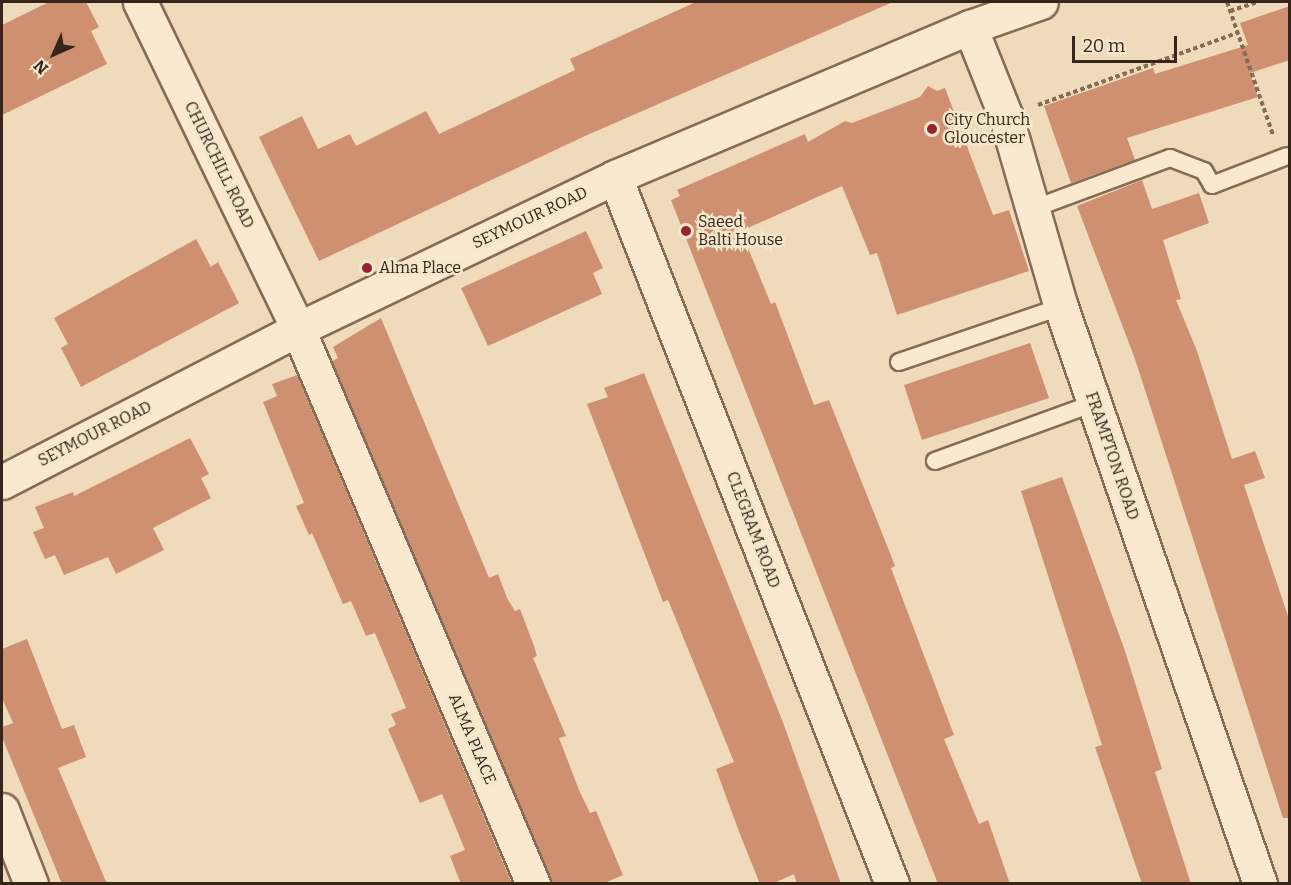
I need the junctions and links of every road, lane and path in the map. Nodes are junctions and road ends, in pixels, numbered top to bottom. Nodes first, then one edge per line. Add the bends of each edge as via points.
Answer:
1 (140, 2) edge
2 (1041, 2) edge
3 (1227, 2) edge
4 (1257, 2) edge
5 (1230, 11) junction
6 (970, 27) junction
7 (1238, 33) junction
8 (1006, 117) junction
9 (1284, 157) joint
10 (615, 177) junction
11 (1035, 208) junction
12 (1061, 307) junction
13 (298, 329) junction
14 (899, 362) dead end
15 (1094, 403) junction
16 (935, 461) dead end
17 (2, 482) edge
18 (2, 810) edge
19 (31, 884) edge
20 (533, 884) edge
21 (892, 884) edge
22 (1260, 884) edge

1 - 13 street, CHURCHILL ROAD
2 - 6 street, SEYMOUR ROAD
3 - 5 path
4 - 5 path
5 - 7 path
6 - 8 street, FRAMPTON ROAD
6 - 10 street, SEYMOUR ROAD
7 - 8 path
7 - 9 path
8 - 11 street, FRAMPTON ROAD
9 - 11 lane via 1212,185 1204,171 1170,158
10 - 13 street, SEYMOUR ROAD
10 - 21 street, CLEGRAM ROAD
11 - 12 street, FRAMPTON ROAD
12 - 14 lane
12 - 15 street, FRAMPTON ROAD
13 - 17 street, SEYMOUR ROAD
13 - 20 street, ALMA PLACE
15 - 16 lane
15 - 22 street, FRAMPTON ROAD
18 - 19 street

